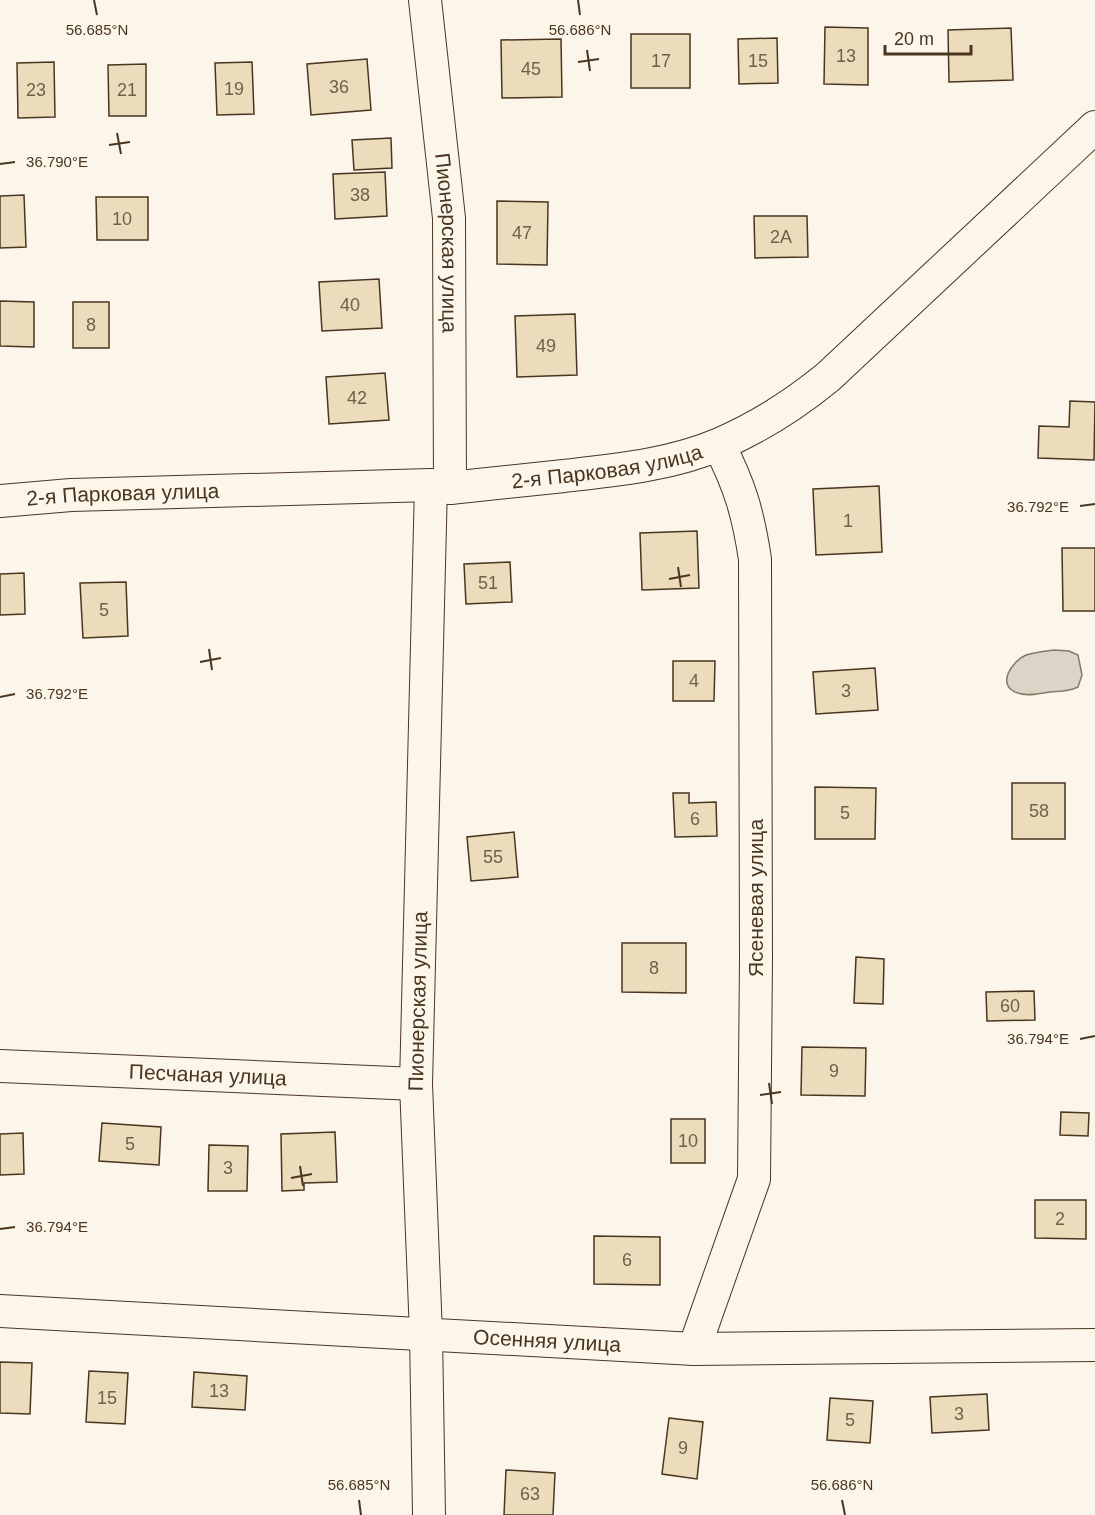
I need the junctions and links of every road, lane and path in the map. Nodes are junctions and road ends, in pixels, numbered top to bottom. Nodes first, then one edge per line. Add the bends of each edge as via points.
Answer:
1 (425, 0) edge
2 (1095, 127) edge
3 (719, 445) junction
4 (441, 487) junction
5 (0, 501) edge
6 (0, 1066) edge
7 (416, 1084) junction
8 (0, 1311) edge
9 (426, 1334) junction
10 (1095, 1345) edge
11 (694, 1348) junction
12 (429, 1515) edge

1 - 4 street, Пионерская улица via 449,218
2 - 3 street, 2-я Парковая улица via 828,377 798,402
3 - 4 street, 2-я Парковая улица via 636,467
3 - 11 street, Ясеневая улица via 748,514 755,559 754,1179
4 - 5 street, 2-я Парковая улица via 71,495
4 - 7 street, Пионерская улица
6 - 7 street, Песчаная улица
7 - 9 street, Пионерская улица
8 - 9 street, Осенняя улица
9 - 11 street, Осенняя улица
9 - 12 street, Пионерская улица
10 - 11 street, Осенняя улица

